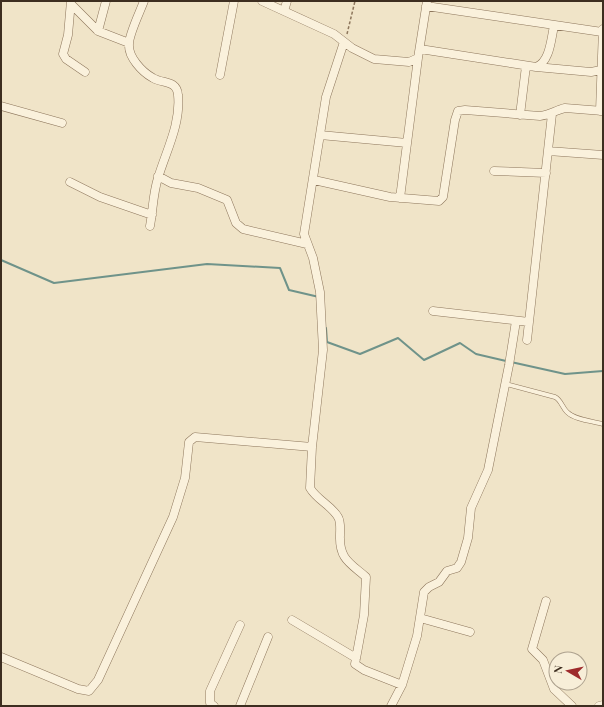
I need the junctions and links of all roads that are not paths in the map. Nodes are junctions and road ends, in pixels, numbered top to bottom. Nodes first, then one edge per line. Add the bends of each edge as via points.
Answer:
1 (106, 1) edge
2 (144, 1) edge
3 (234, 1) edge
4 (262, 1) edge
5 (287, 1) edge
6 (71, 3) edge
7 (426, 4) edge
8 (284, 11) junction
9 (554, 26) junction
10 (98, 31) junction
11 (603, 31) edge
12 (344, 42) junction
13 (129, 43) junction
14 (420, 49) junction
15 (418, 58) junction
16 (526, 66) junction
17 (536, 67) junction
18 (600, 70) junction
19 (86, 72) dead end
20 (220, 75) dead end
21 (1, 106) edge
22 (601, 111) edge
23 (552, 114) junction
24 (520, 115) junction
25 (62, 123) dead end
26 (320, 135) junction
27 (407, 143) junction
28 (548, 151) junction
29 (603, 155) edge
30 (494, 170) dead end
31 (546, 173) junction
32 (158, 176) junction
33 (314, 180) junction
34 (70, 182) dead end
35 (400, 198) junction
36 (152, 215) junction
37 (150, 226) dead end
38 (307, 244) junction
39 (433, 311) dead end
40 (516, 321) junction
41 (529, 322) junction
42 (527, 340) dead end
43 (506, 384) junction
44 (603, 424) edge
45 (312, 447) junction
46 (546, 601) dead end
47 (420, 618) junction
48 (292, 620) dead end
49 (240, 625) dead end
50 (470, 632) dead end
51 (268, 637) dead end
52 (1, 657) edge
53 (356, 658) junction
54 (402, 684) junction
55 (603, 705) edge
56 (214, 706) edge
57 (240, 706) edge
58 (391, 706) edge
59 (572, 706) edge
60 (599, 706) edge

1 - 10 street
2 - 13 street
3 - 20 street
4 - 8 street
5 - 8 street
6 - 10 street
6 - 19 street via 63,54 66,59
7 - 9 street
7 - 14 street
8 - 12 street via 334,34
9 - 11 street
9 - 17 street via 545,60
10 - 13 street
11 - 18 street
12 - 15 street via 357,52 374,59 409,62
12 - 26 street via 326,97
13 - 32 street via 131,56 139,66 152,78 175,86 178,94 177,119
14 - 15 street
14 - 16 street
15 - 27 street
16 - 17 street
16 - 24 street
17 - 18 street via 591,72
18 - 22 street
21 - 25 street
22 - 23 street via 565,108
23 - 24 street
23 - 28 street
24 - 35 street via 458,111 442,200
26 - 27 street
26 - 33 street
27 - 35 street
28 - 29 street
28 - 31 street
30 - 31 street
31 - 41 street
32 - 36 street
32 - 38 street via 171,184 198,188 227,200 236,223 243,229
33 - 35 street
33 - 38 street via 304,234
34 - 36 street via 100,197
36 - 37 street
38 - 45 street via 313,258 321,297 323,350
39 - 40 street
40 - 41 street
40 - 43 street
41 - 42 street
43 - 44 lane via 555,397 565,411 573,416
43 - 47 street via 487,475 471,508 468,538 461,562 457,568 447,571 439,582 426,589 422,596
45 - 52 street via 195,437 191,439 182,491 173,517 98,680 89,691 78,689
45 - 53 street via 310,488 338,517 341,552 346,560 366,577 362,629
46 - 59 street via 532,649 543,660 554,689
47 - 50 street
47 - 54 street
48 - 53 street
49 - 56 street via 210,692 210,702
51 - 57 street
53 - 54 street via 357,667
54 - 58 street
55 - 60 street

